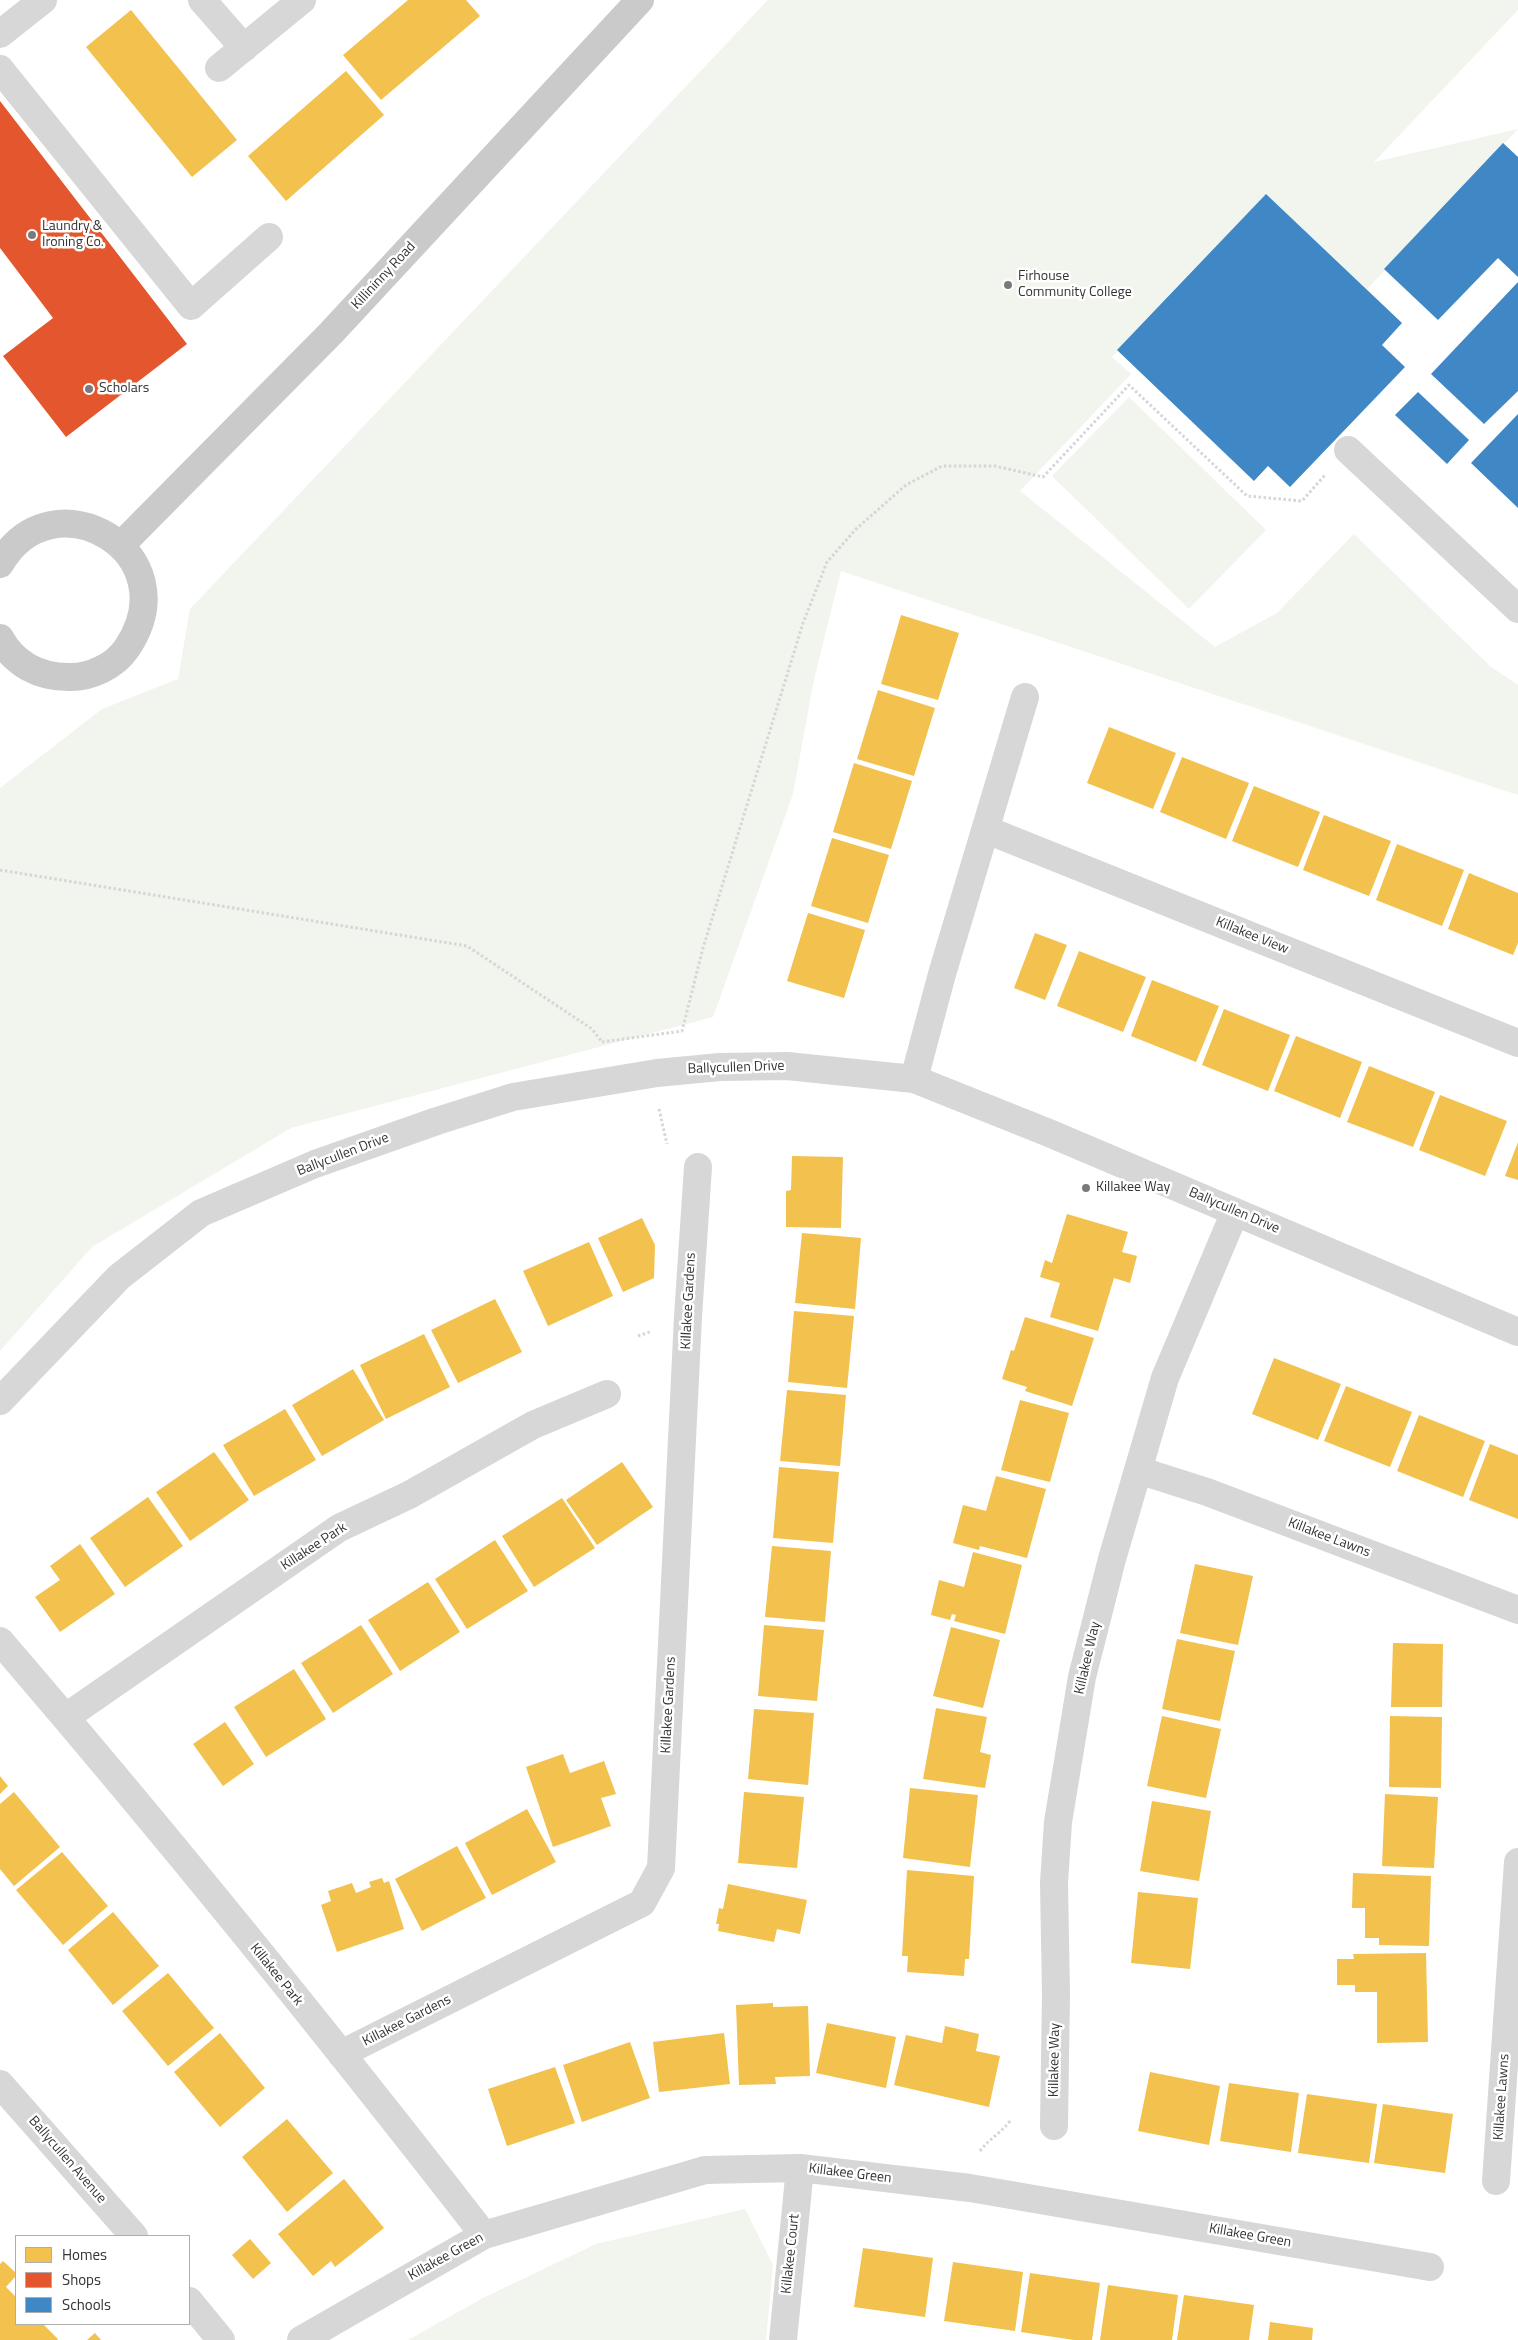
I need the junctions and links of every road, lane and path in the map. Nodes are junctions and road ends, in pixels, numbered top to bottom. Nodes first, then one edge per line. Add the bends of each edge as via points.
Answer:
1 (43, 0) edge
2 (202, 0) edge
3 (302, 0) edge
4 (640, 0) edge
5 (0, 34) edge
6 (244, 48) junction
7 (219, 68) dead end
8 (0, 69) edge
9 (269, 237) dead end
10 (1348, 450) joint
11 (121, 546) junction
12 (2, 553) edge
13 (1515, 602) edge
14 (2, 648) edge
15 (1025, 697) dead end
16 (987, 830) junction
17 (0, 870) edge
18 (602, 1042) junction
19 (1518, 1042) edge
20 (914, 1079) junction
21 (609, 1080) junction
22 (659, 1109) dead end
23 (667, 1144) dead end
24 (698, 1167) dead end
25 (1235, 1212) junction
26 (1518, 1332) edge
27 (607, 1394) dead end
28 (0, 1401) edge
29 (1138, 1470) junction
30 (1518, 1610) edge
31 (0, 1641) edge
32 (66, 1717) junction
33 (1518, 1862) edge
34 (341, 2054) junction
35 (0, 2084) edge
36 (1010, 2121) dead end
37 (1054, 2126) dead end
38 (980, 2151) dead end
39 (800, 2168) junction
40 (1496, 2181) dead end
41 (484, 2234) junction
42 (133, 2235) edge
43 (1430, 2267) dead end
44 (190, 2302) edge
45 (221, 2340) edge
46 (301, 2340) edge
47 (783, 2340) edge

1 - 5 street
2 - 6 street
3 - 6 street
4 - 11 main road, Killininny Road via 331,333
6 - 7 street
8 - 9 street via 191,306
10 - 13 street
10 - 18 path via 1302,501 1247,496 1129,385 1043,477 995,466 942,466 906,485 856,530 827,562 798,641 703,948 682,1032
11 - 12 main road via 101,531 76,524 50,525 26,535
11 - 14 main road via 136,565 144,588 144,611 137,634 124,653 102,670 78,678 51,677 26,667
15 - 16 street
16 - 19 street, Killakee View
16 - 20 street via 942,974
17 - 18 path via 467,946 592,1029
18 - 21 path
20 - 21 street, Ballycullen Drive via 787,1066 720,1067
20 - 25 street, Ballycullen Drive
21 - 28 street, Ballycullen Drive via 514,1097 436,1121 315,1164 201,1213 119,1277
22 - 23 path
24 - 34 street, Killakee Gardens via 661,1868 642,1903
25 - 26 street, Ballycullen Drive
25 - 29 street, Killakee Way via 1165,1378
27 - 32 street, Killakee Park via 533,1425 409,1495 339,1528
29 - 30 street, Killakee Lawns via 1207,1492
29 - 37 street, Killakee Way via 1082,1677 1058,1822 1054,1883
31 - 32 street, Killakee Park
32 - 34 street, Killakee Park
33 - 40 street, Killakee Lawns
34 - 41 street, Killakee Park
35 - 42 street, Ballycullen Avenue
36 - 38 path
39 - 41 street, Killakee Green via 705,2170
39 - 43 street, Killakee Green via 970,2188
39 - 47 street, Killakee Court
41 - 46 street, Killakee Green
44 - 45 street

